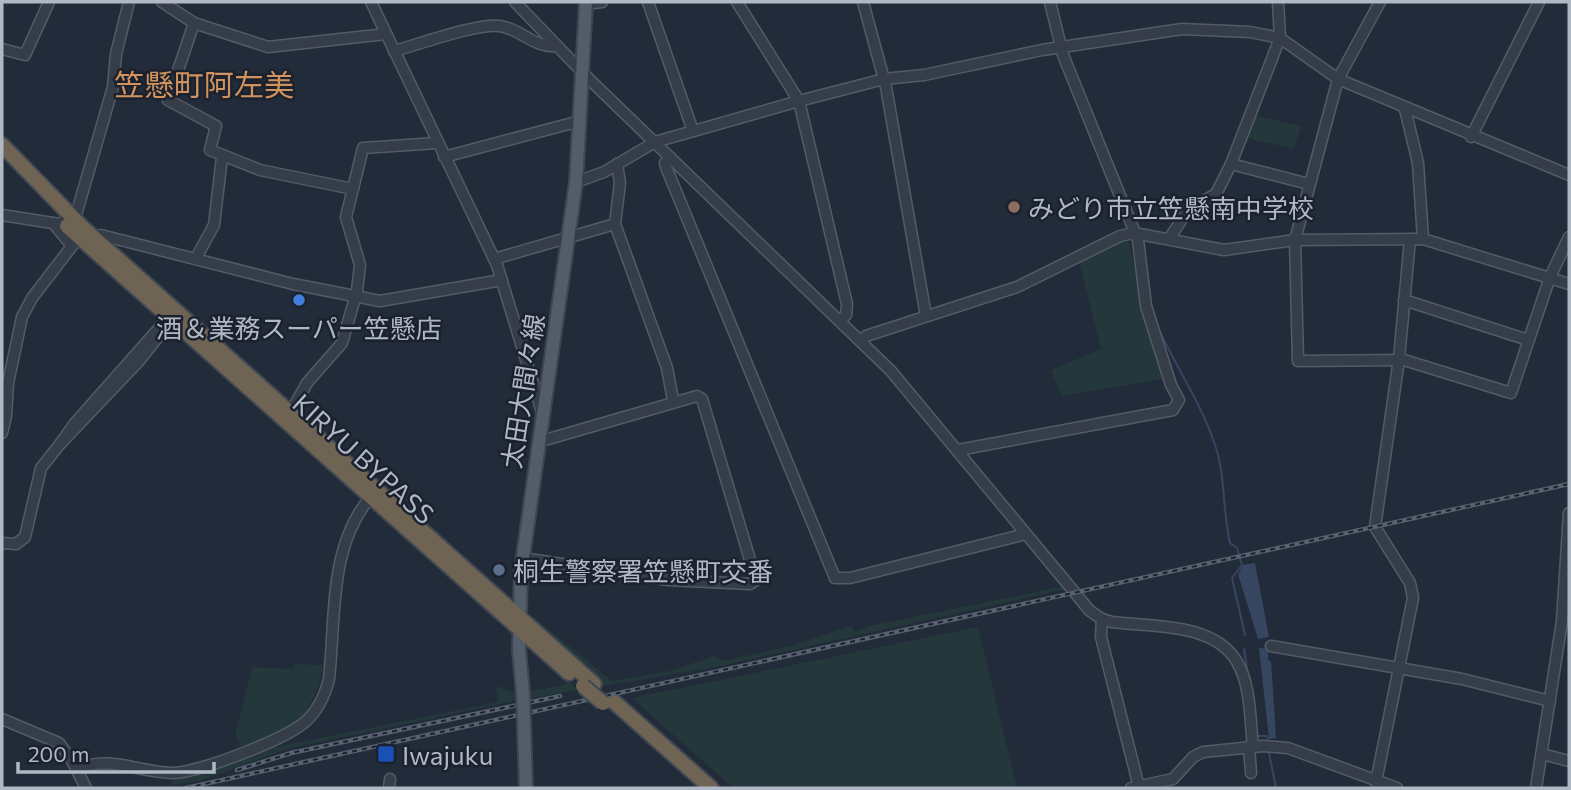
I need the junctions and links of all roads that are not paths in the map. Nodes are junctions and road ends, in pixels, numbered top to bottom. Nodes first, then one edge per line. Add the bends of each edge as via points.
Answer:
1 (49, 2) edge
2 (129, 2) edge
3 (162, 2) edge
4 (371, 2) edge
5 (515, 2) edge
6 (602, 2) edge
7 (648, 2) edge
8 (737, 2) edge
9 (863, 2) edge
10 (1050, 2) edge
11 (1278, 2) edge
12 (1380, 2) edge
13 (1539, 2) edge
14 (586, 3) edge
15 (194, 23) junction
16 (386, 34) junction
17 (1280, 38) junction
18 (556, 46) junction
19 (1060, 48) junction
20 (2, 49) edge
21 (394, 51) junction
22 (583, 73) junction
23 (884, 79) junction
24 (1338, 79) junction
25 (799, 101) junction
26 (1405, 108) junction
27 (580, 121) junction
28 (693, 131) junction
29 (1471, 137) junction
30 (655, 142) junction
31 (437, 143) junction
32 (2, 145) edge
33 (222, 156) junction
34 (444, 157) junction
35 (670, 157) junction
36 (2, 159) edge
37 (617, 164) junction
38 (1231, 164) junction
39 (1569, 176) edge
40 (576, 182) junction
41 (1309, 184) junction
42 (353, 189) junction
43 (2, 215) edge
44 (63, 222) junction
45 (615, 224) junction
46 (1134, 233) junction
47 (569, 236) junction
48 (1569, 237) edge
49 (95, 239) junction
50 (1169, 239) junction
51 (1410, 239) junction
52 (1423, 239) junction
53 (1294, 240) junction
54 (196, 258) junction
55 (494, 259) junction
56 (1550, 277) junction
57 (502, 280) junction
58 (1569, 284) edge
59 (356, 296) junction
60 (1404, 300) junction
61 (174, 316) junction
62 (926, 316) junction
63 (840, 321) junction
64 (1528, 340) junction
65 (861, 341) junction
66 (1399, 359) junction
67 (673, 401) junction
68 (290, 412) junction
69 (542, 412) junction
70 (2, 433) edge
71 (538, 442) junction
72 (958, 450) junction
73 (374, 493) junction
74 (1569, 513) edge
75 (1026, 534) junction
76 (2, 543) edge
77 (522, 558) junction
78 (1567, 576) edge
79 (1102, 620) junction
80 (520, 623) junction
81 (1271, 646) dead end
82 (1397, 668) junction
83 (1550, 701) junction
84 (608, 702) junction
85 (2, 719) edge
86 (1251, 747) junction
87 (1542, 754) junction
88 (1569, 761) edge
89 (76, 769) junction
90 (1251, 773) dead end
91 (1376, 782) junction
92 (1173, 784) edge
93 (86, 788) edge
94 (526, 788) edge
95 (699, 788) edge
96 (711, 788) edge
97 (1135, 788) edge
98 (1397, 788) edge
99 (1536, 788) edge

1 - 20 street via 25,55
2 - 44 street via 113,88
3 - 15 street
4 - 16 street
5 - 18 street
6 - 14 street
7 - 28 street
8 - 25 street
9 - 23 street
10 - 19 street
11 - 17 street
12 - 24 street
13 - 29 street
14 - 22 main road, 太田大間々線
15 - 16 street via 268,47
15 - 33 street via 168,100 216,126 210,150
16 - 21 street
17 - 19 street via 1182,29
17 - 24 street
17 - 38 street
18 - 21 street via 536,43 513,29 490,26
18 - 22 street
19 - 23 street
19 - 46 street
21 - 31 street
22 - 27 main road, 太田大間々線
22 - 30 street
23 - 25 street
23 - 62 street
24 - 26 street
24 - 41 street
25 - 28 street
25 - 63 street via 847,304
26 - 29 street
26 - 52 street via 1418,163
27 - 34 street
27 - 40 main road, 太田大間々線
28 - 30 street
29 - 39 street
30 - 35 street
30 - 37 street
31 - 34 street
31 - 42 street via 363,148
32 - 44 highway, KIRYU BYPASS
33 - 42 street via 292,178
33 - 54 street via 214,225
34 - 55 street
35 - 63 street
35 - 75 street via 666,167 835,578 850,579
36 - 44 highway, KIRYU BYPASS
37 - 40 street
37 - 45 street via 620,183
38 - 41 street
38 - 50 street via 1216,194 1188,210
40 - 47 main road, 太田大間々線
41 - 53 street
42 - 59 street via 346,217 359,265
43 - 44 street
44 - 49 highway, KIRYU BYPASS
44 - 61 highway, KIRYU BYPASS
44 - 70 street via 72,246 22,317
45 - 47 street
45 - 67 street via 667,368
46 - 50 street
46 - 62 street via 1017,287
46 - 72 street via 1146,306 1179,400 1177,408
47 - 55 street
47 - 69 main road, 太田大間々線
48 - 56 street
49 - 54 street via 101,235
49 - 61 highway, KIRYU BYPASS
50 - 53 street via 1224,250
51 - 52 street
51 - 53 street
51 - 60 street
52 - 56 street
53 - 66 street via 1298,361
54 - 59 street
55 - 57 street
56 - 58 street
56 - 64 street
57 - 59 street via 383,301
57 - 69 street
59 - 68 street via 342,343
60 - 64 street
60 - 66 street
61 - 68 highway, KIRYU BYPASS
61 - 73 highway, KIRYU BYPASS
61 - 76 street via 139,361 50,455 35,483 25,537 16,544
62 - 65 street
63 - 65 street
64 - 66 street via 1511,393
65 - 72 street
66 - 82 street via 1375,527 1412,589
67 - 71 street
67 - 77 street via 694,395 702,399 755,583 668,580
68 - 73 highway, KIRYU BYPASS
69 - 71 main road, 太田大間々線
71 - 77 main road, 太田大間々線
72 - 75 street
73 - 80 highway, KIRYU BYPASS
73 - 89 street via 351,522 343,545 329,679 305,723 283,737 186,771 160,772 118,763
74 - 78 street
75 - 79 street
77 - 80 main road, 太田大間々線
78 - 83 street
79 - 86 street via 1176,628 1227,650 1243,676
79 - 97 street via 1101,637
80 - 84 highway, KIRYU BYPASS, bridge
80 - 94 main road, 太田大間々線, bridge
81 - 82 street
82 - 83 street
82 - 91 street
83 - 87 street
84 - 95 highway, KIRYU BYPASS
84 - 96 highway
85 - 89 street via 55,741
86 - 90 street
86 - 91 street via 1288,748
86 - 92 street via 1199,753
87 - 88 street
87 - 99 street
89 - 93 street
91 - 98 street
92 - 97 street

